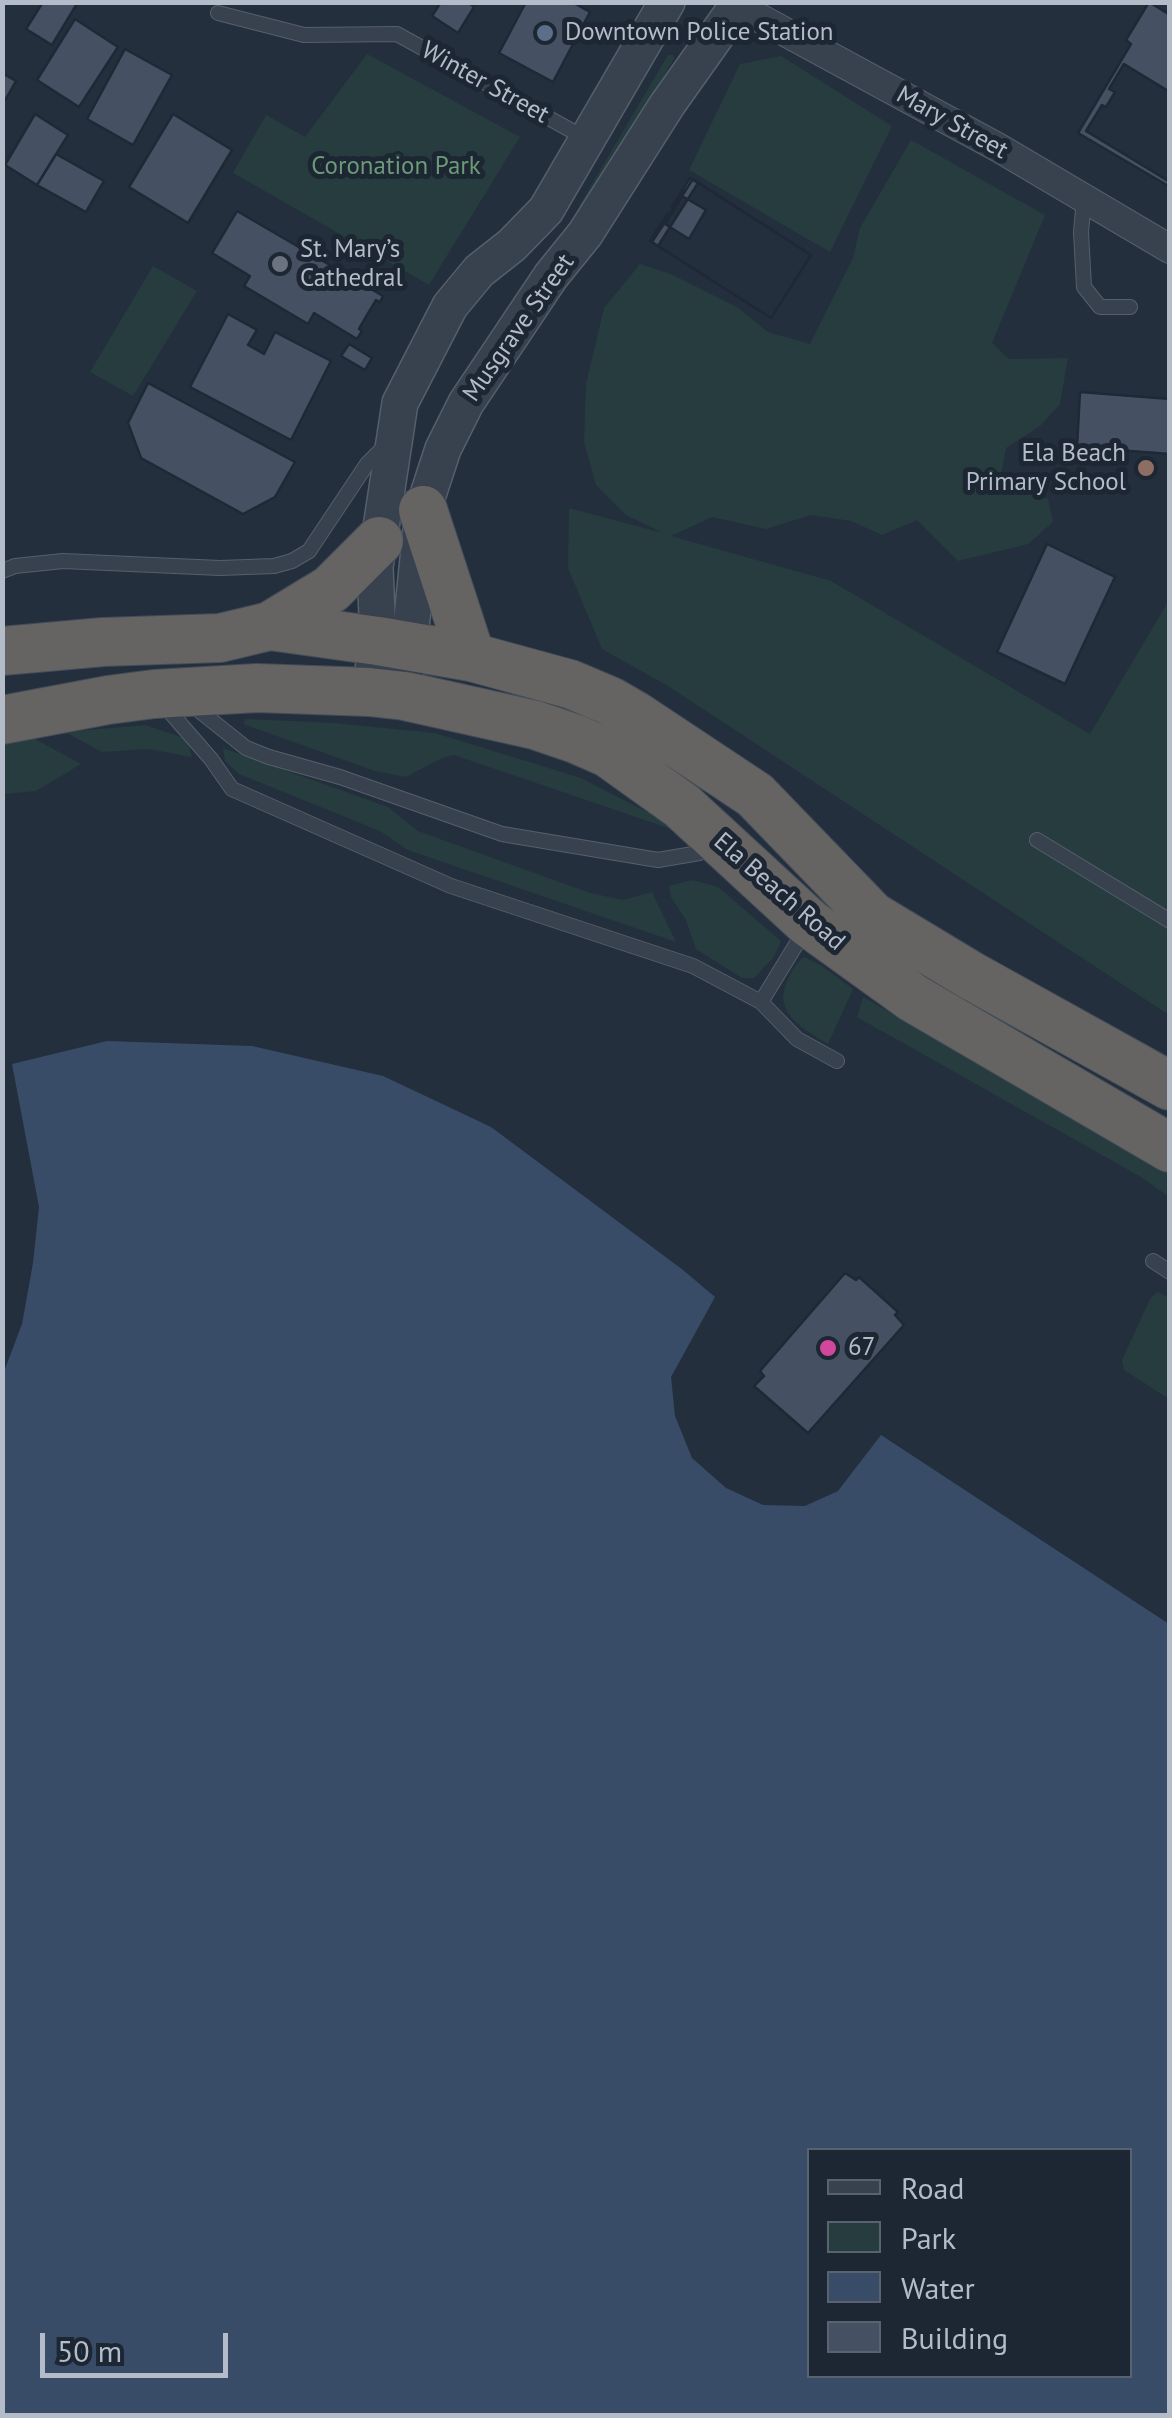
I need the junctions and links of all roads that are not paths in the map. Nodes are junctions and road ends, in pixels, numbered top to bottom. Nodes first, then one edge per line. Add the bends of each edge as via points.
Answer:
1 (666, 2) edge
2 (736, 4) edge
3 (218, 13) dead end
4 (574, 132) dead end
5 (1084, 199) junction
6 (512, 245) junction
7 (1170, 249) edge
8 (551, 276) junction
9 (1130, 307) dead end
10 (395, 435) junction
11 (422, 510) junction
12 (379, 541) junction
13 (2, 571) edge
14 (257, 630) junction
15 (393, 644) junction
16 (2, 651) edge
17 (470, 657) junction
18 (166, 694) junction
19 (387, 694) junction
20 (2, 720) edge
21 (719, 840) junction
22 (1037, 840) dead end
23 (1170, 922) edge
24 (809, 923) junction
25 (761, 1002) junction
26 (838, 1061) dead end
27 (1170, 1086) edge
28 (1170, 1148) edge
29 (1153, 1261) dead end
30 (1170, 1272) edge

1 - 6 street, Musgrave Street via 546,210
2 - 5 street, Mary Street
2 - 8 street, Musgrave Street
3 - 4 lane, Winter Street via 304,36 397,34
5 - 7 street, Mary Street
5 - 9 lane via 1084,287 1100,306
6 - 8 street
6 - 10 street, Musgrave Street via 478,270 443,318 400,404
8 - 11 street, Musgrave Street via 466,403
10 - 12 street, Musgrave Street
10 - 13 lane via 308,551 292,561 220,568 63,561
11 - 15 street, Musgrave Street
11 - 17 highway
12 - 14 highway via 330,589
12 - 15 street, Musgrave Street via 375,567
14 - 15 highway, Ela Beach Road
14 - 16 highway
15 - 17 highway, Ela Beach Road
15 - 19 street, Musgrave Street
17 - 27 highway, Ela Beach Road via 570,684 636,716 756,795 872,916
18 - 19 highway, Ela Beach Road via 257,688
18 - 20 highway, Ela Beach Road
18 - 21 lane via 246,748 502,834 658,860 699,853
18 - 25 lane via 232,788 450,886 693,966
19 - 21 highway, Ela Beach Road via 536,724 608,753
21 - 24 highway, Ela Beach Road
22 - 23 lane
24 - 25 lane
24 - 28 highway, Ela Beach Road via 930,1009
25 - 26 lane via 796,1039
29 - 30 lane

